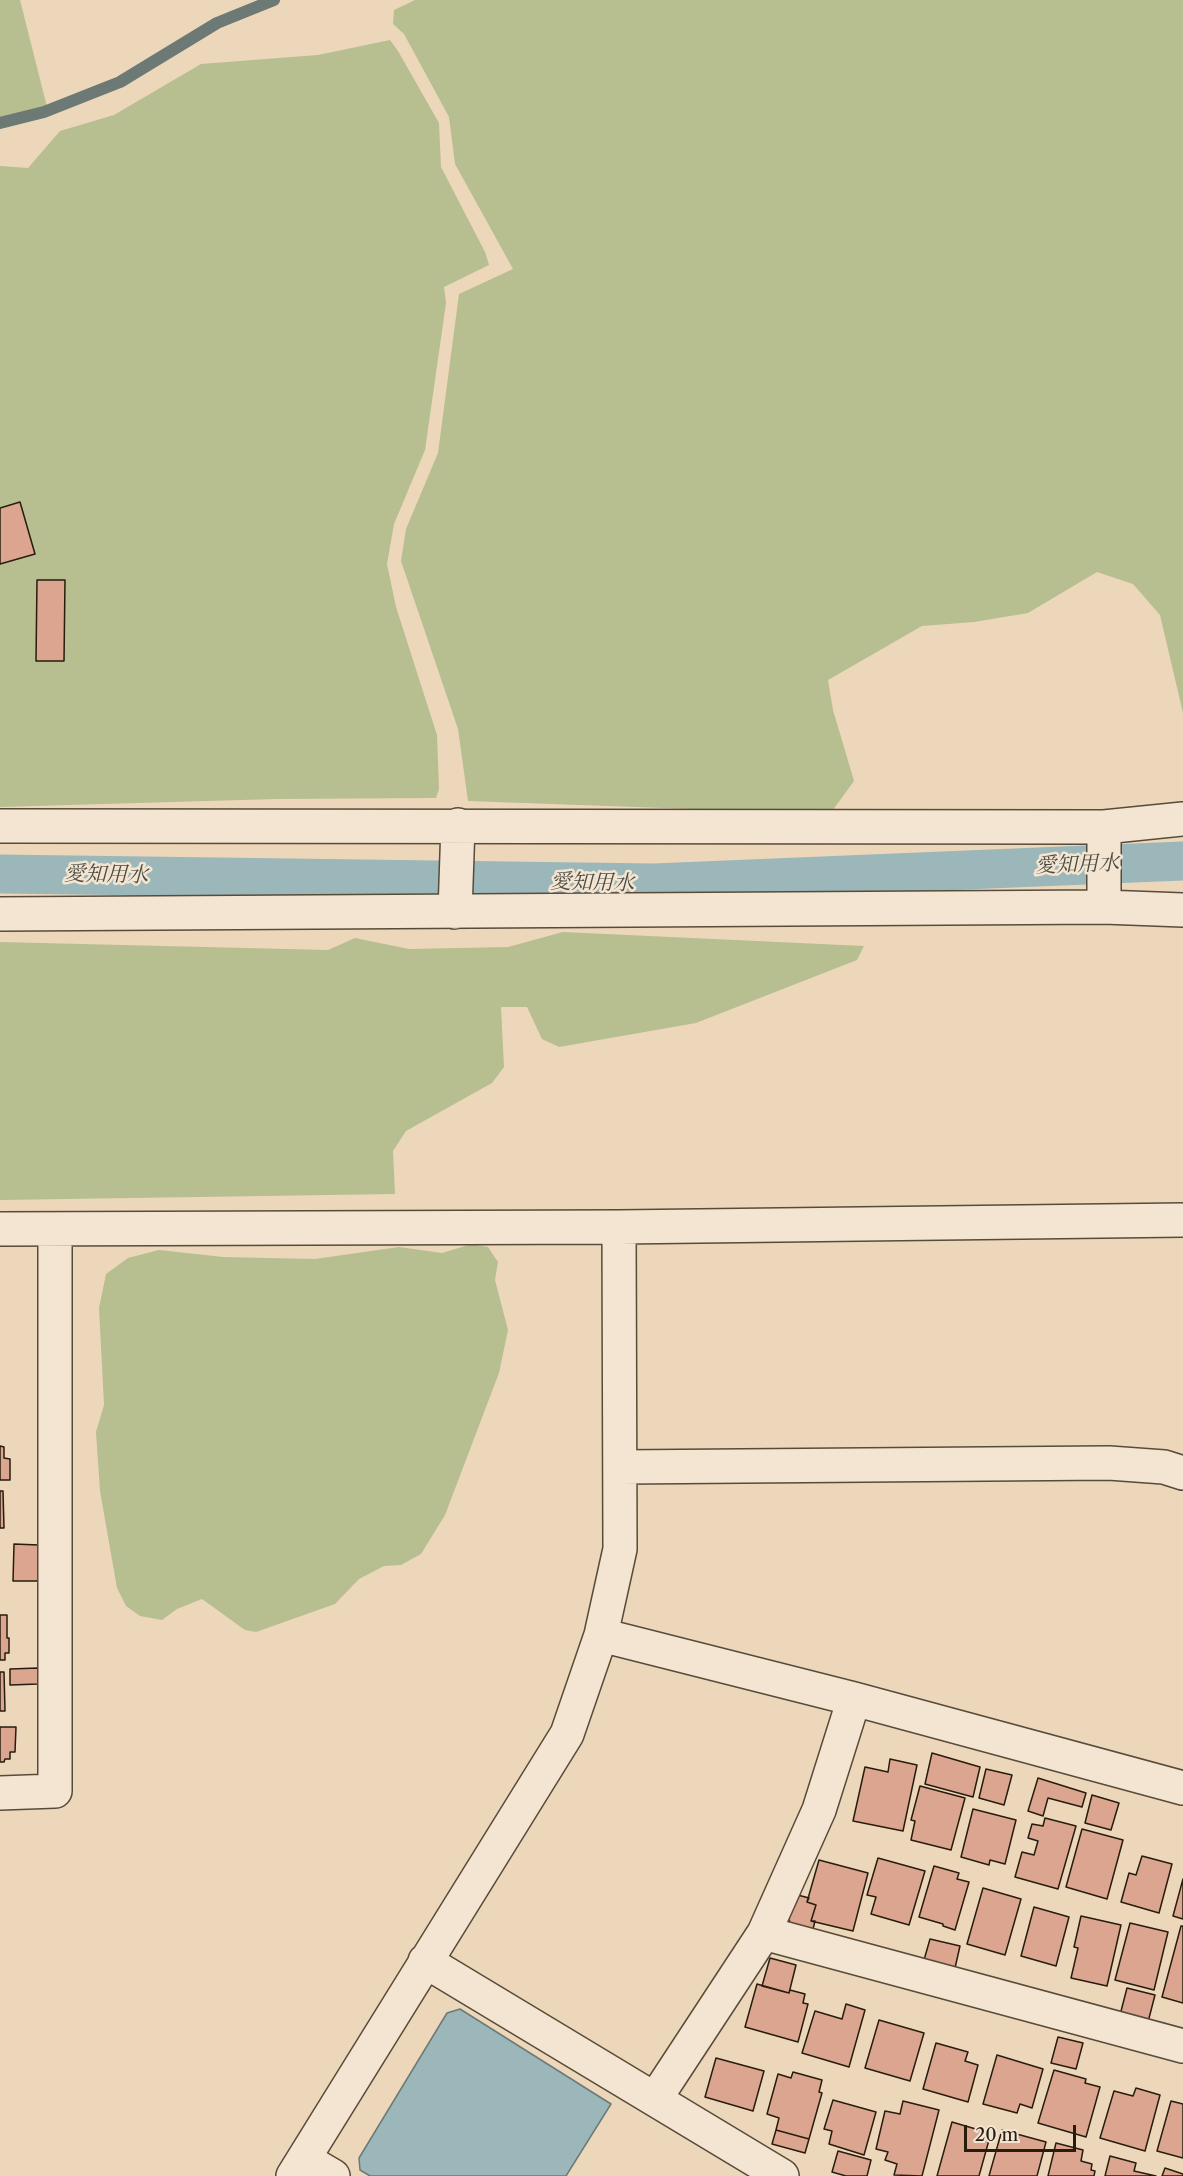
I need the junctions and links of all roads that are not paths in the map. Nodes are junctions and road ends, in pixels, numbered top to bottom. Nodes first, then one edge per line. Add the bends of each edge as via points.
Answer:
1 (1183, 819) edge
2 (0, 826) edge
3 (458, 831) junction
4 (1104, 831) junction
5 (455, 902) junction
6 (1104, 902) junction
7 (1183, 910) edge
8 (0, 914) edge
9 (1183, 1220) edge
10 (619, 1227) junction
11 (0, 1229) edge
12 (55, 1229) junction
13 (621, 1467) junction
14 (1183, 1473) edge
15 (602, 1635) junction
16 (854, 1699) junction
17 (1183, 1788) edge
18 (0, 1792) edge
19 (764, 1933) junction
20 (425, 1961) junction
21 (1183, 2046) edge
22 (655, 2099) junction
23 (299, 2167) edge
24 (333, 2176) edge
25 (782, 2176) edge

1 - 4 street
2 - 3 street
3 - 4 street
3 - 5 street
4 - 6 street
5 - 6 street
5 - 8 street
6 - 7 street
9 - 10 street
10 - 12 street
10 - 13 street
11 - 12 street
12 - 18 street via 56,1791
13 - 14 street via 1109,1463 1164,1467
13 - 15 street via 620,1549
15 - 16 street
15 - 20 street via 567,1734
16 - 17 street
16 - 19 street via 819,1810
19 - 21 street
19 - 22 street
20 - 22 street
20 - 23 street
22 - 25 street
23 - 24 street

